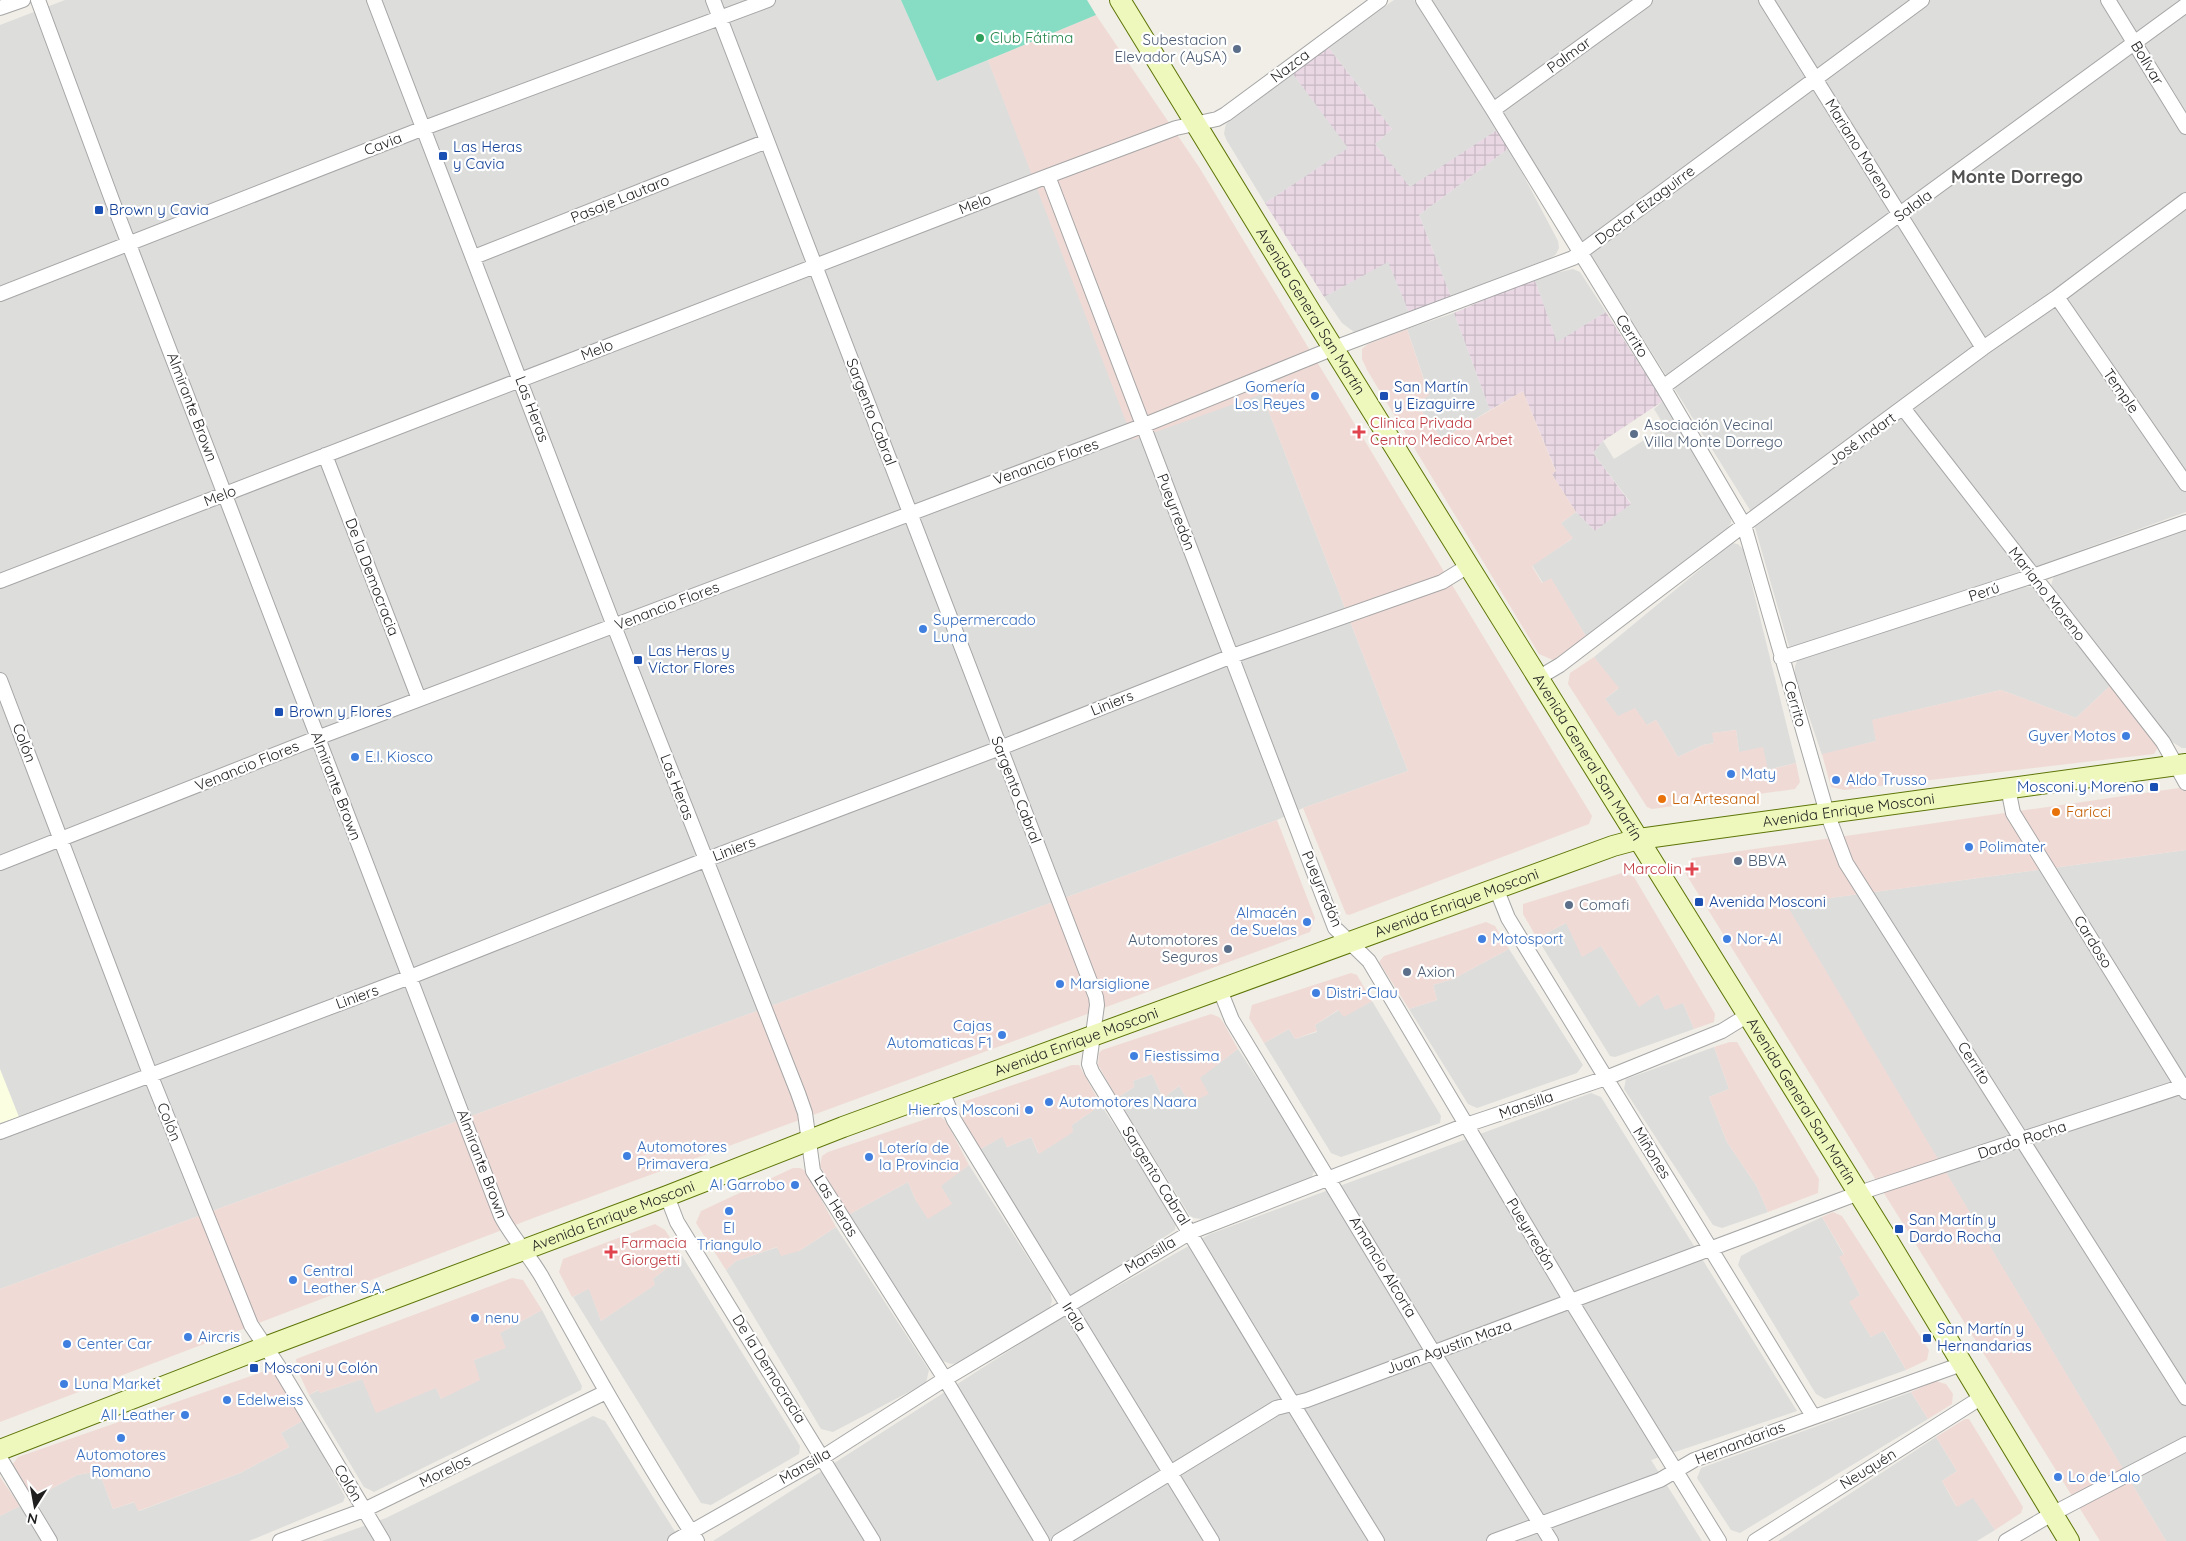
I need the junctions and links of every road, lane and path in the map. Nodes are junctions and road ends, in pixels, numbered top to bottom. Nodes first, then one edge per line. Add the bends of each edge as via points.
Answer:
1 (23, 0) edge
2 (38, 0) edge
3 (374, 0) edge
4 (713, 0) edge
5 (768, 0) edge
6 (1120, 0) edge
7 (1380, 0) edge
8 (1422, 0) edge
9 (1645, 0) edge
10 (1766, 0) edge
11 (1922, 0) edge
12 (2108, 0) edge
13 (2186, 5) edge
14 (0, 8) edge
15 (720, 18) junction
16 (2134, 42) junction
17 (1815, 78) junction
18 (1493, 110) junction
19 (1196, 123) junction
20 (2186, 127) edge
21 (424, 128) junction
22 (767, 141) junction
23 (1048, 176) junction
24 (2186, 200) edge
25 (1900, 216) junction
26 (129, 244) junction
27 (1581, 253) junction
28 (474, 257) junction
29 (815, 265) junction
30 (0, 294) edge
31 (2057, 297) junction
32 (1334, 348) junction
33 (1983, 348) junction
34 (520, 380) junction
35 (1663, 387) junction
36 (1903, 408) junction
37 (1142, 426) junction
38 (326, 455) junction
39 (2186, 484) edge
40 (225, 494) junction
41 (908, 513) junction
42 (2186, 522) edge
43 (1744, 525) junction
44 (1468, 566) junction
45 (2033, 576) junction
46 (0, 581) edge
47 (614, 626) junction
48 (1232, 656) junction
49 (1781, 658) junction
50 (1538, 678) junction
51 (0, 680) edge
52 (419, 699) junction
53 (317, 738) junction
54 (1000, 748) junction
55 (2183, 771) edge
56 (2008, 788) junction
57 (1827, 813) junction
58 (1639, 839) junction
59 (60, 840) junction
60 (705, 860) junction
61 (0, 863) edge
62 (1496, 888) junction
63 (1350, 942) junction
64 (410, 977) junction
65 (1220, 990) junction
66 (1748, 1016) junction
67 (1092, 1037) junction
68 (150, 1074) junction
69 (1606, 1078) junction
70 (2185, 1088) edge
71 (942, 1091) junction
72 (1466, 1125) junction
73 (0, 1132) edge
74 (2024, 1140) junction
75 (810, 1141) junction
76 (1329, 1178) junction
77 (1858, 1194) junction
78 (667, 1196) junction
79 (1191, 1232) junction
80 (1712, 1249) junction
81 (522, 1251) junction
82 (1571, 1302) junction
83 (1066, 1305) junction
84 (265, 1347) junction
85 (1433, 1352) junction
86 (1962, 1364) junction
87 (945, 1379) junction
88 (606, 1392) junction
89 (1982, 1397) junction
90 (2186, 1398) edge
91 (1291, 1404) junction
92 (1813, 1416) junction
93 (2186, 1444) edge
94 (0, 1450) edge
95 (823, 1457) junction
96 (0, 1458) edge
97 (1676, 1471) junction
98 (1170, 1472) junction
99 (364, 1510) junction
100 (2052, 1514) junction
101 (1540, 1524) junction
102 (694, 1536) edge
103 (50, 1541) edge
104 (280, 1541) edge
105 (383, 1541) edge
106 (675, 1541) edge
107 (873, 1541) edge
108 (1042, 1541) edge
109 (1059, 1541) edge
110 (1212, 1541) edge
111 (1377, 1541) edge
112 (1494, 1541) edge
113 (1551, 1541) edge
114 (1719, 1541) edge
115 (1755, 1541) edge
116 (2006, 1541) edge
117 (2069, 1541) edge

1 - 14 street
2 - 26 street, Almirante Brown
3 - 21 street, Las Heras
4 - 15 street, Sargento Cabral
5 - 15 street, Cavia
6 - 19 main road, Avenida General San Martín
7 - 19 street, Nazca via 1226,114
8 - 18 street, Cerrito
9 - 18 street, Palmar
10 - 17 street, Mariano Moreno
11 - 17 street, Doctor Eizaguirre
12 - 16 street, Bolívar
13 - 16 street, Salala
15 - 21 street, Cavia
15 - 22 street, Sargento Cabral
16 - 20 street, Bolívar
16 - 25 street, Salala
17 - 25 street, Mariano Moreno
17 - 27 street, Doctor Eizaguirre
18 - 27 street, Cerrito
19 - 23 street, Melo
19 - 32 main road, Avenida General San Martín
21 - 26 street, Cavia
21 - 28 street, Las Heras
22 - 28 street, Pasaje Lautaro
22 - 29 street, Sargento Cabral
23 - 29 street, Melo
23 - 37 street, Pueyrredón
24 - 31 street, José Indart
25 - 33 street, Mariano Moreno
25 - 35 street, Salala
26 - 30 street, Cavia
26 - 40 street, Almirante Brown
27 - 32 street, Doctor Eizaguirre
27 - 35 street, Cerrito
28 - 34 street, Las Heras
29 - 34 street, Melo
29 - 41 street, Sargento Cabral
31 - 33 street, José Indart
31 - 39 street, Temple
32 - 37 street, Venancio Flores
32 - 44 main road, Avenida General San Martín
33 - 36 street, José Indart
34 - 38 street, Melo
34 - 47 street, Las Heras
35 - 43 street, Cerrito
36 - 43 street, José Indart
36 - 45 street, Mariano Moreno
37 - 41 street, Venancio Flores
37 - 48 street, Pueyrredón
38 - 40 street, Melo
38 - 52 street, De la Democracia
40 - 46 street, Melo
40 - 53 street, Almirante Brown
41 - 47 street, Venancio Flores
41 - 54 street, Sargento Cabral
42 - 45 street, Perú
43 - 49 street, Cerrito
43 - 50 street, José Indart via 1560,665
44 - 48 street, Liniers via 1442,582
44 - 50 main road, Avenida General San Martín
45 - 49 street, Perú
45 - 55 street, Mariano Moreno
47 - 52 street, Venancio Flores
47 - 60 street, Las Heras
48 - 54 street, Liniers
48 - 63 street, Pueyrredón via 1335,928
49 - 57 street, Cerrito
50 - 58 main road, Avenida General San Martín
51 - 59 street, Colón
52 - 53 street, Venancio Flores
53 - 59 street, Venancio Flores
53 - 64 street, Almirante Brown
54 - 60 street, Liniers
54 - 67 street, Sargento Cabral via 1096,997
55 - 56 main road, Avenida Enrique Mosconi
56 - 57 main road, Avenida Enrique Mosconi
56 - 70 street, Cardoso via 2013,813
57 - 58 main road, Avenida Enrique Mosconi
57 - 74 street, Cerrito via 1846,863
58 - 62 main road, Avenida Enrique Mosconi
58 - 66 main road, Avenida General San Martín
59 - 61 street, Venancio Flores
59 - 68 street, Colón
60 - 64 street, Liniers
60 - 75 street, Las Heras via 798,1093
62 - 63 main road, Avenida Enrique Mosconi
62 - 69 street, Miñones via 1508,918
63 - 65 main road, Avenida Enrique Mosconi
63 - 72 street, Pueyrredón via 1368,961
64 - 68 street, Liniers
64 - 81 street, Almirante Brown via 501,1216
65 - 67 main road, Avenida Enrique Mosconi
65 - 76 street, Amancio Alcorta via 1232,1020
66 - 69 street, Mansilla via 1722,1032
66 - 77 main road, Avenida General San Martín
67 - 71 main road, Avenida Enrique Mosconi
67 - 79 street, Sargento Cabral via 1089,1064 1092,1072
68 - 73 street, Liniers
68 - 84 street, Colón via 251,1326
69 - 72 street, Mansilla
69 - 80 street, Miñones
70 - 74 street, Dardo Rocha
71 - 75 main road, Avenida Enrique Mosconi
71 - 83 street, Irala via 954,1120
72 - 76 street, Mansilla
72 - 82 street, Pueyrredón
74 - 77 street, Dardo Rocha
74 - 90 street, Cerrito
75 - 78 main road, Avenida Enrique Mosconi
75 - 87 street, Las Heras via 814,1171
76 - 79 street, Mansilla
76 - 85 street, Amancio Alcorta
77 - 80 street, Juan Agustín Maza
77 - 86 main road, Avenida General San Martín
78 - 81 main road, Avenida Enrique Mosconi
78 - 95 street, De la Democracia via 677,1222
79 - 83 street, Mansilla
79 - 91 street, Sargento Cabral
80 - 82 street, Juan Agustín Maza
80 - 92 street, Miñones
81 - 84 main road, Avenida Enrique Mosconi
81 - 88 street, Almirante Brown via 539,1272
82 - 85 street, Juan Agustín Maza
82 - 97 street, Pueyrredón
83 - 87 street, Mansilla
83 - 98 street, Irala
84 - 94 main road, Avenida Enrique Mosconi
84 - 99 street, Colón
85 - 91 street, Juan Agustín Maza
85 - 101 street, Amancio Alcorta
86 - 89 main road, Avenida General San Martín
86 - 92 street, Hernandarias
87 - 95 street, Mansilla
87 - 108 street, Las Heras
88 - 99 street, Morelos
88 - 102 street, Almirante Brown
89 - 100 main road, Avenida General San Martín
89 - 115 street, Neuquén
91 - 98 street, Juan Agustín Maza via 1276,1408
91 - 111 street, Sargento Cabral
92 - 97 street, Hernandarias via 1694,1460
93 - 100 street
95 - 102 street, Mansilla
95 - 107 street, De la Democracia
96 - 103 street
97 - 101 street, Hernandarias via 1660,1480
97 - 114 street, Pueyrredón
98 - 109 street, Juan Agustín Maza
98 - 110 street, Irala
99 - 104 street, Morelos
99 - 105 street, Colón
100 - 116 street
100 - 117 main road, Avenida General San Martín
101 - 112 street, Hernandarias
101 - 113 street, Amancio Alcorta
102 - 106 street, Mansilla

